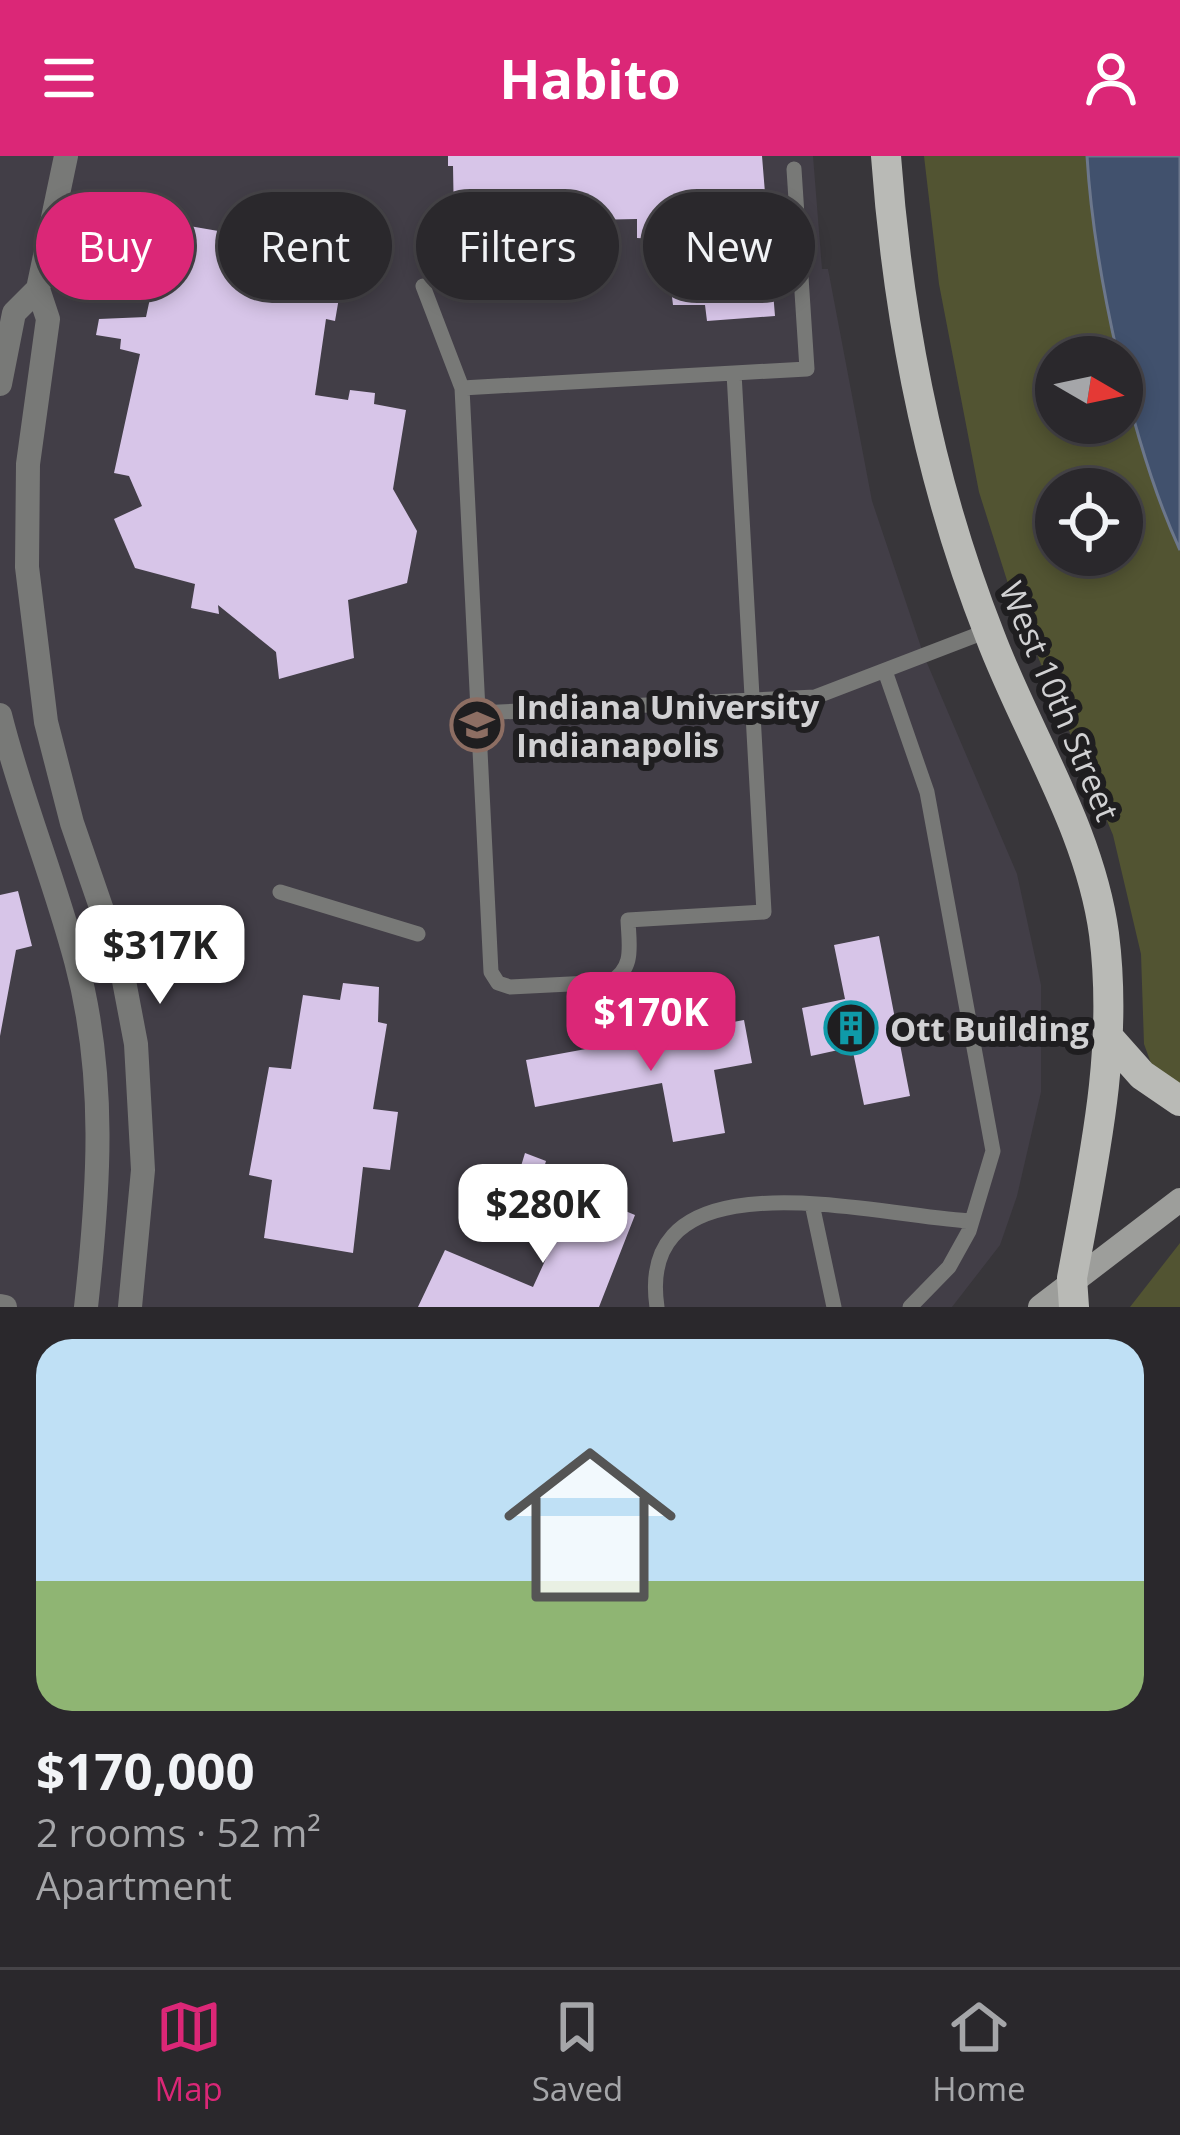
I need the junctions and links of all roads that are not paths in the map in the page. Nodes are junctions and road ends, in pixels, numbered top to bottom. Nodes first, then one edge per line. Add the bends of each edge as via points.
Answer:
1 (66, 156) edge
2 (886, 156) edge
3 (794, 169) dead end
4 (58, 192) edge
5 (36, 291) edge
6 (42, 300) edge
7 (428, 300) edge
8 (734, 373) junction
9 (0, 384) edge
10 (462, 388) junction
11 (987, 631) junction
12 (885, 671) junction
13 (752, 698) junction
14 (479, 713) junction
15 (0, 715) edge
16 (280, 892) dead end
17 (418, 934) dead end
18 (130, 1012) junction
19 (88, 1019) junction
20 (1110, 1039) junction
21 (1180, 1102) edge
22 (1180, 1200) edge
23 (812, 1204) junction
24 (972, 1221) junction
25 (1073, 1292) edge
26 (86, 1307) edge
27 (130, 1307) edge
28 (657, 1307) edge
29 (834, 1307) edge
30 (910, 1307) edge
31 (1040, 1307) edge
32 (1059, 1307) edge

1 - 4 street
2 - 11 main road, West 10th Street via 919,404
3 - 8 lane via 807,369
5 - 9 street via 14,313
6 - 18 street via 48,319 26,502 33,648 62,788 110,925
7 - 10 lane
8 - 10 lane
8 - 13 lane
10 - 14 lane
11 - 12 lane
11 - 20 main road, West 10th Street via 1091,870
12 - 13 lane via 814,697
12 - 24 lane via 927,792 988,1111 990,1168
13 - 14 lane
13 - 14 lane via 764,912 628,920 624,974 544,986 510,987 491,972
15 - 19 street
16 - 17 lane
18 - 19 street
18 - 27 street via 143,1148
19 - 26 street via 100,1150
20 - 21 main road
20 - 25 main road, West 10th Street
22 - 25 main road
23 - 24 lane
23 - 28 lane via 775,1200 688,1222 666,1249 654,1286
23 - 29 lane
24 - 30 lane via 949,1267
25 - 31 main road
25 - 32 main road, West 10th Street

